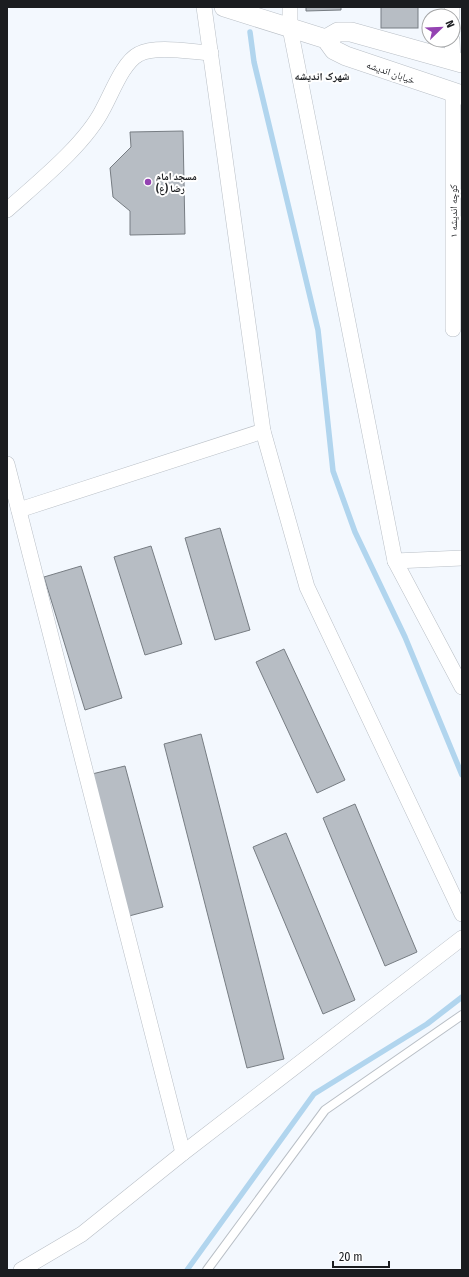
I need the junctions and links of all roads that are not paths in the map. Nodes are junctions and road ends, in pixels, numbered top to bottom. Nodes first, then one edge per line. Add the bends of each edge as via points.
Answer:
1 (204, 7) edge
2 (224, 7) edge
3 (290, 7) edge
4 (290, 28) junction
5 (326, 38) junction
6 (454, 48) edge
7 (211, 53) junction
8 (457, 62) edge
9 (457, 94) edge
10 (7, 210) edge
11 (453, 329) dead end
12 (262, 430) junction
13 (7, 464) edge
14 (19, 510) junction
15 (462, 558) edge
16 (395, 561) junction
17 (462, 687) edge
18 (462, 914) edge
19 (462, 938) edge
20 (462, 1015) edge
21 (183, 1153) junction
22 (21, 1270) edge
23 (207, 1270) edge

1 - 7 street
2 - 4 street
3 - 4 street
4 - 5 street
4 - 16 street
5 - 8 street via 338,32 351,32
5 - 9 street, خیابان اندیشه via 334,50 346,56
6 - 8 street
7 - 10 street via 155,49 139,53 128,62 102,112 84,135 53,169
7 - 12 street
9 - 11 street, کوچه اندیشه ۱
12 - 14 street
12 - 18 street via 307,587
13 - 14 street
14 - 21 street
15 - 16 street
16 - 17 street
19 - 21 street
20 - 23 lane via 324,1110
21 - 22 street via 82,1234

